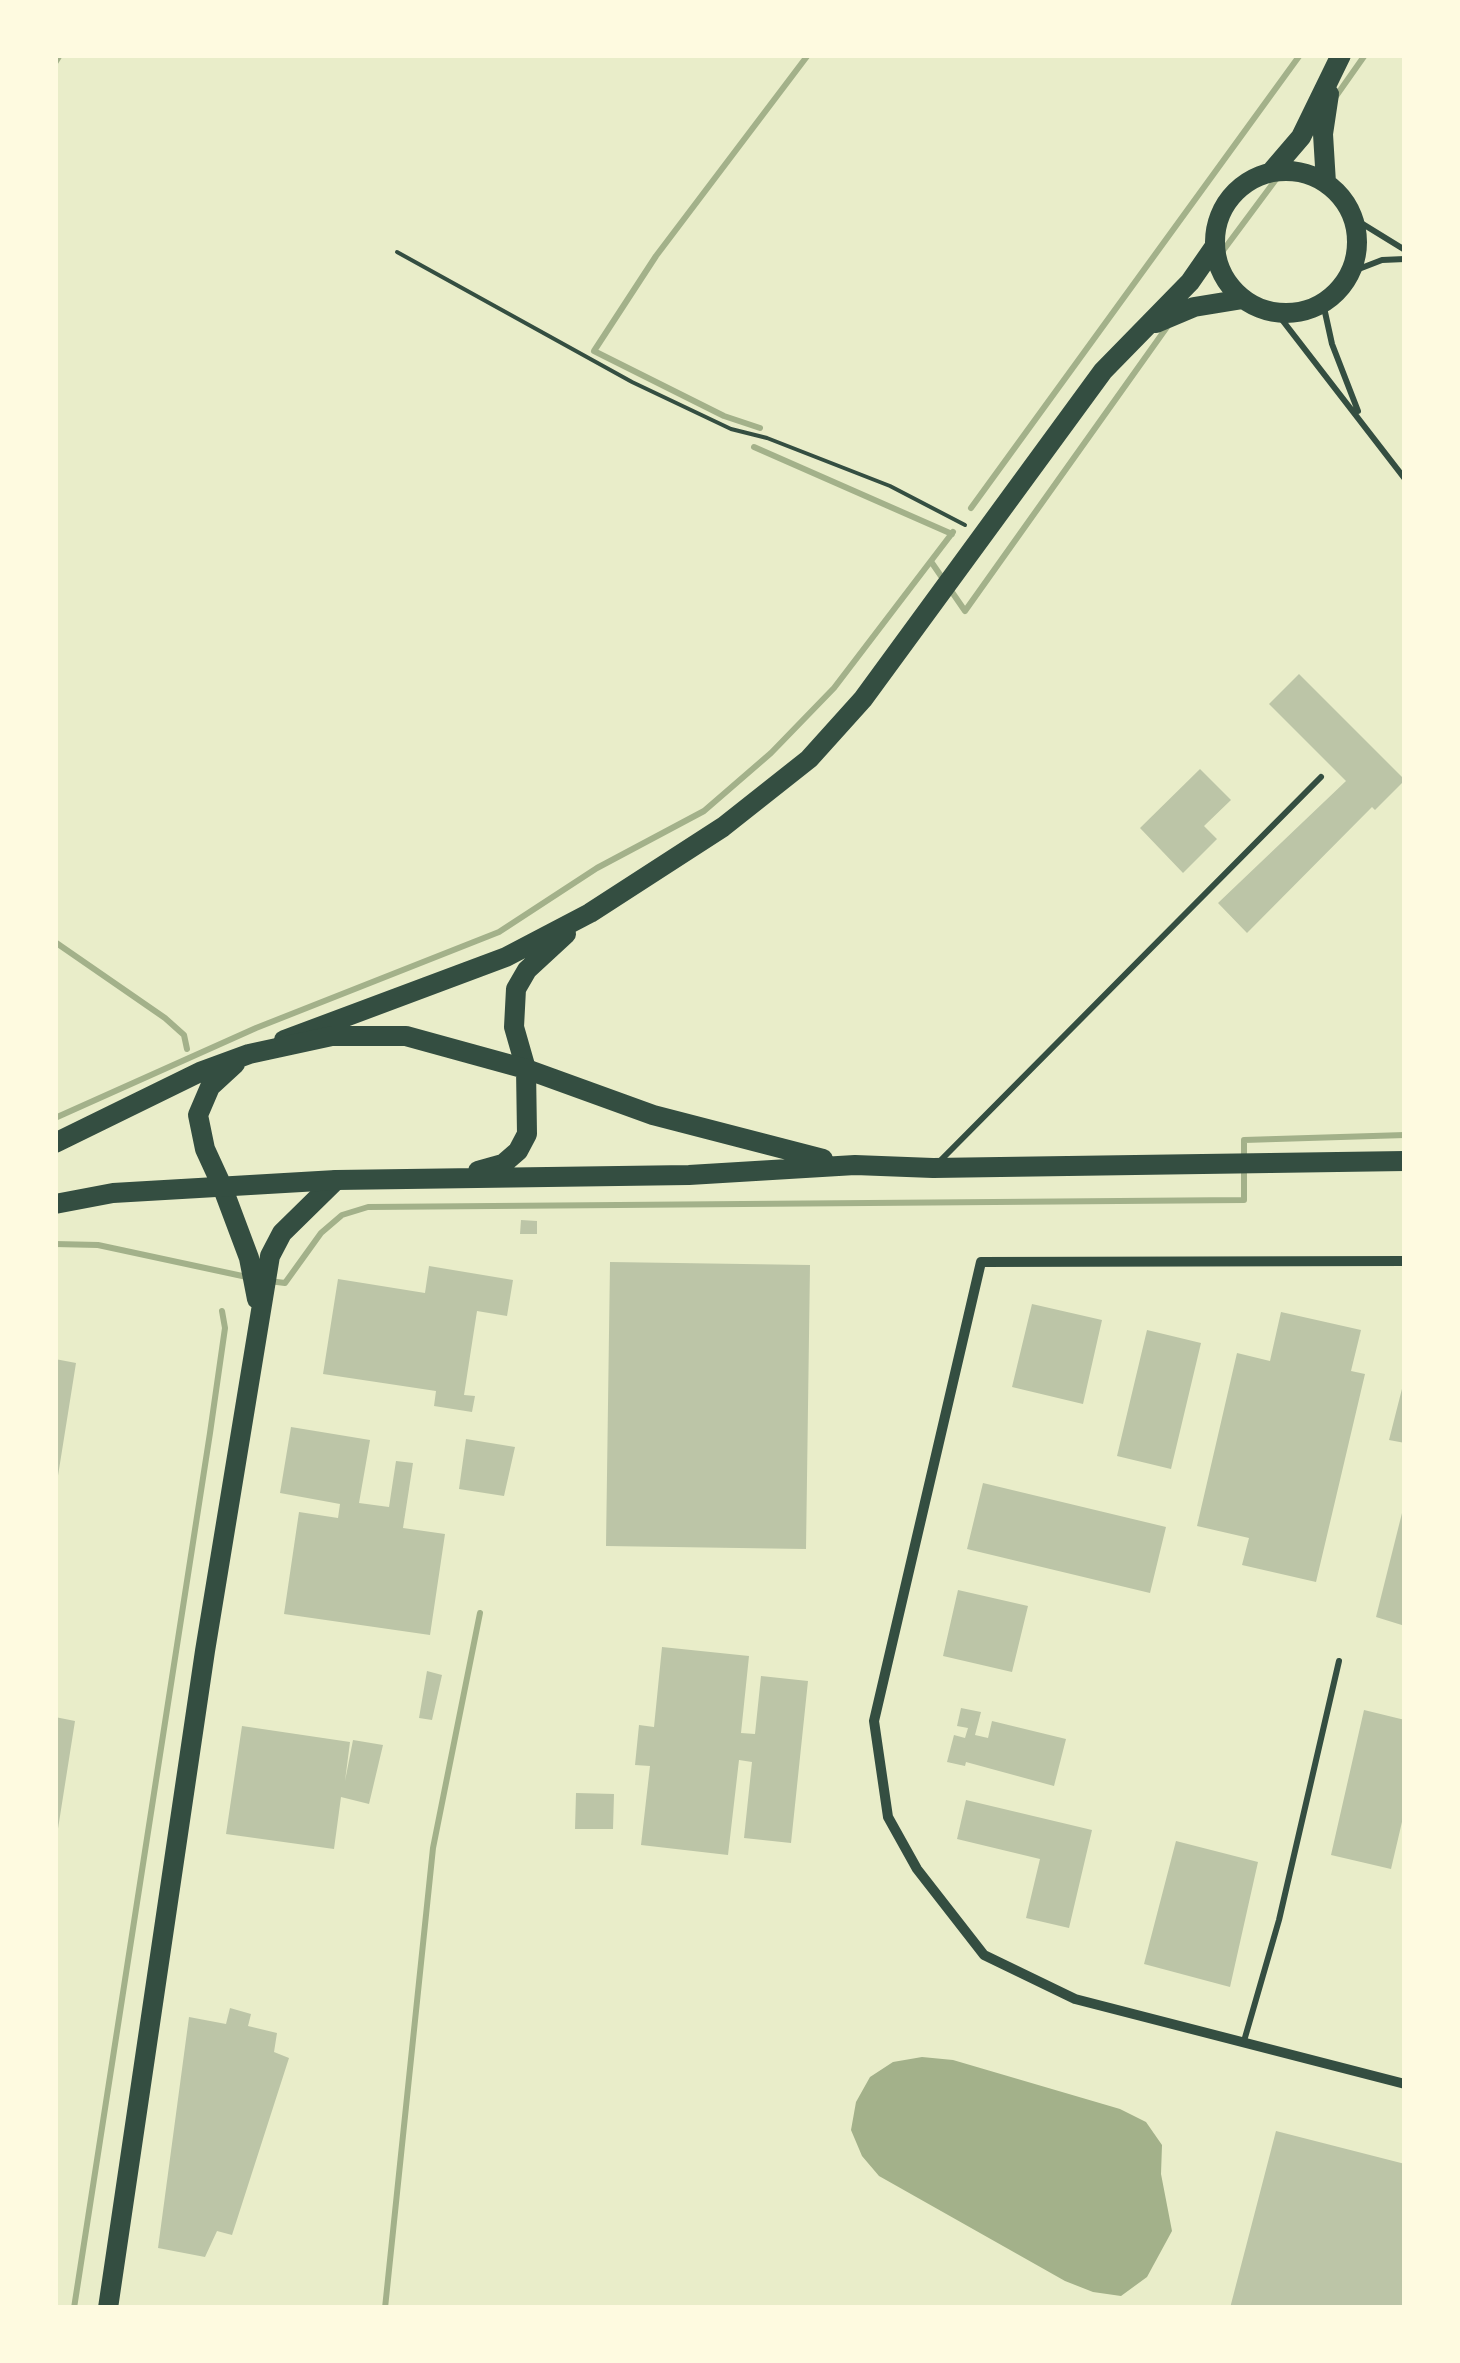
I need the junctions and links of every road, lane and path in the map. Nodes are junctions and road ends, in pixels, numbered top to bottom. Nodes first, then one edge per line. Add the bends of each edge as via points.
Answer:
1 (1337, 63) edge
2 (1271, 172) junction
3 (1326, 183) junction
4 (1353, 218) junction
5 (1215, 246) junction
6 (1405, 250) edge
7 (397, 252) dead end
8 (1405, 259) edge
9 (1351, 272) junction
10 (1243, 298) junction
11 (1323, 303) junction
12 (1276, 312) junction
13 (1150, 326) junction
14 (1360, 416) junction
15 (1405, 479) edge
16 (982, 536) junction
17 (1322, 777) dead end
18 (590, 913) junction
19 (249, 1054) junction
20 (526, 1069) junction
21 (55, 1143) edge
22 (1405, 1161) edge
23 (855, 1165) junction
24 (933, 1168) junction
25 (447, 1179) junction
26 (336, 1180) junction
27 (222, 1186) junction
28 (55, 1204) edge
29 (1405, 1261) edge
30 (259, 1279) junction
31 (1339, 1661) dead end
32 (1244, 2043) junction
33 (1405, 2084) edge
34 (108, 2308) edge

1 - 2 main road via 1302,137
1 - 3 main road via 1323,134
2 - 3 main road via 1309,174
2 - 5 main road via 1236,191 1220,216
3 - 4 main road
4 - 6 lane
4 - 9 main road
5 - 10 main road via 1228,284
5 - 13 main road
7 - 16 path via 731,430 890,486
8 - 9 lane
9 - 11 main road
10 - 12 main road
10 - 13 main road via 1194,307
11 - 12 main road
11 - 14 lane
12 - 14 lane
13 - 16 main road via 1103,371
14 - 15 lane
16 - 18 main road via 863,699 809,759 723,827
17 - 24 lane
18 - 19 main road via 506,956
18 - 20 main road via 527,970 516,990 514,1028
19 - 20 main road via 332,1036 406,1036
19 - 21 main road
19 - 27 main road via 210,1087 198,1114
20 - 23 main road via 652,1115
20 - 25 main road via 527,1134 518,1151 503,1164
22 - 24 main road
23 - 24 main road
23 - 25 main road
25 - 26 main road
26 - 27 main road
26 - 30 main road via 282,1233
27 - 28 main road via 113,1192
27 - 30 main road
29 - 32 street via 980,1262 874,1721 888,1817 917,1869 984,1956 1075,1999
30 - 34 main road
31 - 32 lane
32 - 33 street

